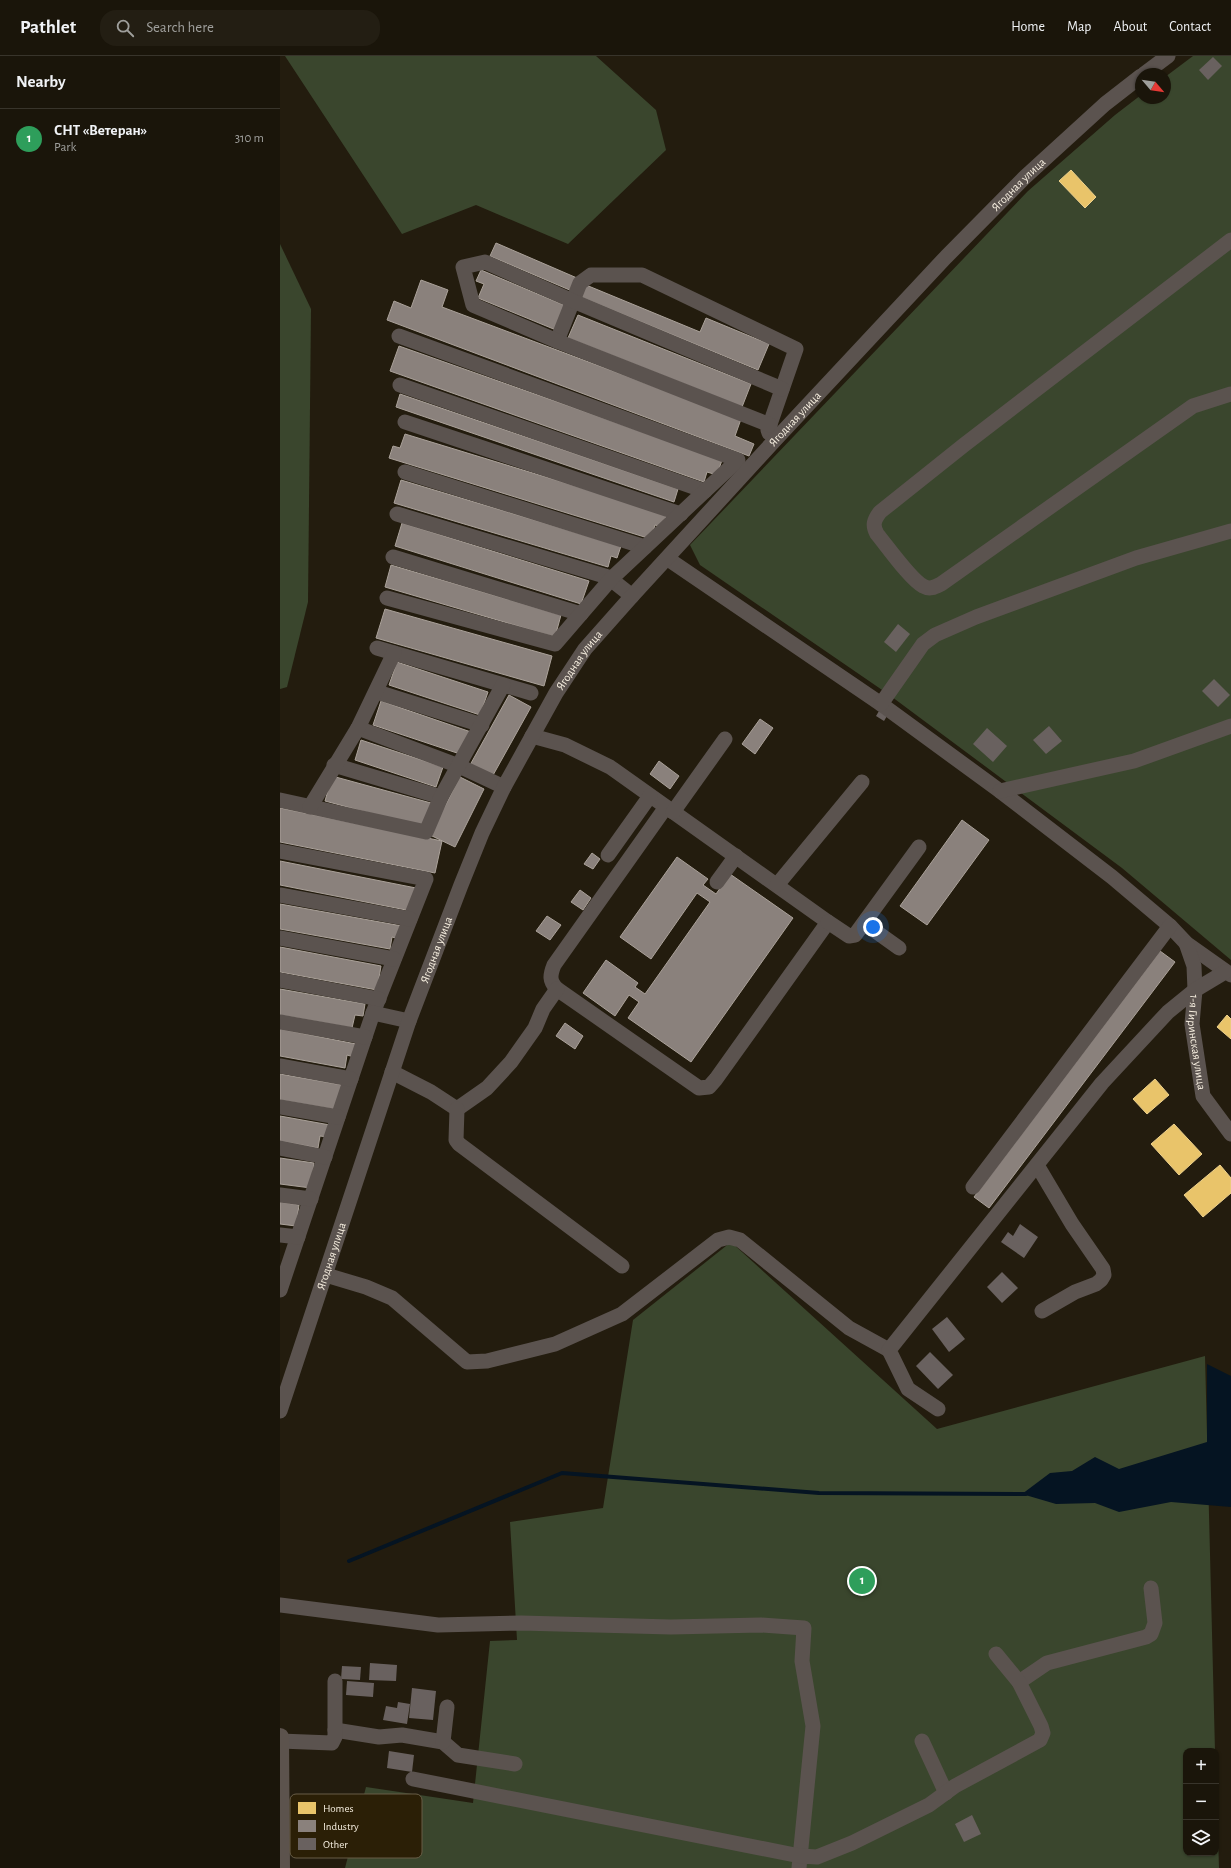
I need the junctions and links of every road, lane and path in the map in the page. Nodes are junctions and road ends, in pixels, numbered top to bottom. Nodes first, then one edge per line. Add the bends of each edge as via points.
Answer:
1 (1168, 56) edge
2 (1152, 68) edge
3 (1135, 81) edge
4 (1231, 240) edge
5 (573, 301) junction
6 (399, 336) dead end
7 (557, 342) junction
8 (400, 385) dead end
9 (782, 389) junction
10 (1231, 394) edge
11 (405, 422) dead end
12 (770, 425) junction
13 (775, 440) junction
14 (405, 472) dead end
15 (705, 491) junction
16 (397, 514) dead end
17 (681, 514) junction
18 (1231, 531) edge
19 (645, 547) junction
20 (392, 557) dead end
21 (668, 559) junction
22 (611, 579) junction
23 (632, 596) junction
24 (387, 598) dead end
25 (581, 614) junction
26 (377, 648) dead end
27 (394, 653) junction
28 (503, 685) junction
29 (377, 692) junction
30 (531, 693) dead end
31 (881, 704) junction
32 (482, 725) junction
33 (1231, 726) edge
34 (358, 728) junction
35 (532, 736) junction
36 (725, 739) dead end
37 (334, 765) junction
38 (459, 766) junction
39 (862, 782) dead end
40 (504, 787) junction
41 (1000, 791) junction
42 (650, 796) junction
43 (441, 797) junction
44 (280, 800) edge
45 (310, 807) junction
46 (670, 809) junction
47 (919, 847) dead end
48 (280, 852) edge
49 (608, 855) dead end
50 (736, 856) junction
51 (717, 882) dead end
52 (777, 885) junction
53 (280, 895) edge
54 (410, 919) junction
55 (828, 922) junction
56 (864, 923) junction
57 (1170, 926) junction
58 (280, 938) edge
59 (1186, 944) junction
60 (899, 948) dead end
61 (394, 960) junction
62 (1228, 973) edge
63 (280, 980) edge
64 (557, 989) junction
65 (1195, 990) junction
66 (379, 999) junction
67 (373, 1013) junction
68 (409, 1021) junction
69 (280, 1022) edge
70 (365, 1037) junction
71 (280, 1066) edge
72 (392, 1072) junction
73 (351, 1079) junction
74 (280, 1107) edge
75 (457, 1109) junction
76 (338, 1118) junction
77 (1231, 1134) edge
78 (280, 1148) edge
79 (325, 1157) junction
80 (1037, 1165) junction
81 (973, 1187) dead end
82 (280, 1195) edge
83 (311, 1199) junction
84 (280, 1235) edge
85 (298, 1237) junction
86 (622, 1266) dead end
87 (326, 1275) junction
88 (281, 1282) edge
89 (1042, 1311) dead end
90 (889, 1350) junction
91 (938, 1409) dead end
92 (280, 1412) edge
93 (1151, 1588) dead end
94 (280, 1605) edge
95 (996, 1654) dead end
96 (335, 1681) dead end
97 (1019, 1682) junction
98 (447, 1707) dead end
99 (335, 1730) junction
100 (280, 1737) edge
101 (280, 1741) edge
102 (922, 1741) dead end
103 (443, 1742) junction
104 (280, 1763) edge
105 (514, 1764) dead end
106 (413, 1779) dead end
107 (946, 1793) junction
108 (800, 1862) edge
109 (281, 1868) edge

1 - 2 street
3 - 13 street, Ягодная улица via 1105,104 1025,177 946,257
4 - 10 street via 880,512 875,518 877,534 916,580 924,587 932,588 1193,406
5 - 7 street
5 - 7 street via 485,262 463,267 473,306
5 - 9 street
5 - 9 street via 580,284 591,275 642,275 796,349
6 - 15 street via 738,460
7 - 12 street
8 - 15 street
9 - 12 street
11 - 17 street
12 - 13 street via 768,430
13 - 21 street, Ягодная улица
14 - 19 street
15 - 17 street
16 - 22 street
17 - 19 street
18 - 31 street via 1136,558 976,617 935,635 923,644
19 - 22 street
20 - 25 street
21 - 23 street, Ягодная улица
21 - 31 street
22 - 23 street
22 - 25 street
23 - 35 street, Ягодная улица via 585,649
24 - 25 street via 555,644
26 - 27 street
27 - 28 street
27 - 29 street
28 - 30 street
28 - 32 street
29 - 32 street
29 - 34 street
31 - 41 street
32 - 38 street
33 - 41 street via 1134,761
34 - 37 street
34 - 38 street
35 - 40 street, Ягодная улица
35 - 42 street via 565,745 610,767
36 - 46 street
37 - 43 street
37 - 45 street
38 - 40 street
38 - 43 street
39 - 52 street
40 - 68 street, Ягодная улица via 463,879
41 - 57 street via 1112,877
42 - 46 street
42 - 49 street
43 - 45 street via 426,832
44 - 45 street
46 - 50 street
46 - 64 street via 554,965 550,974 551,983
47 - 56 street
48 - 54 street via 426,879
50 - 51 street
50 - 52 street
52 - 55 street
53 - 54 street
54 - 61 street
55 - 56 street via 849,936 855,935
55 - 64 street via 709,1087 699,1088 689,1083
56 - 60 street
57 - 59 street
57 - 81 street
58 - 61 street
59 - 62 street
59 - 65 street, 1-я Гиринская улица via 1194,966
61 - 66 street
62 - 65 street
63 - 66 street
64 - 75 street via 543,1009 536,1028 511,1062 487,1088
65 - 77 street, 1-я Гиринская улица via 1192,1024 1203,1096
65 - 80 street via 1168,1012 1102,1083
66 - 67 street
67 - 68 street
67 - 70 street
68 - 72 street, Ягодная улица
69 - 70 street
70 - 73 street
71 - 73 street
72 - 75 street via 432,1092
72 - 87 street, Ягодная улица
73 - 76 street
74 - 76 street
75 - 86 street via 456,1140 459,1144
76 - 79 street
78 - 79 street
79 - 83 street
80 - 89 street via 1072,1224 1103,1269 1104,1275 1096,1284 1075,1292
80 - 90 street
82 - 83 street
83 - 85 street
84 - 85 street
85 - 88 street
87 - 90 street via 392,1298 467,1362 487,1361 555,1344 622,1314 718,1240 729,1237 740,1240 849,1328
87 - 92 street, Ягодная улица
90 - 91 street via 908,1389
93 - 97 street via 1155,1623 1151,1634 1047,1663
94 - 108 street via 438,1625 521,1623 761,1625 804,1628 802,1660 813,1726
95 - 97 street
96 - 99 street
97 - 107 street via 1041,1726 1043,1733 1040,1740
98 - 103 street
99 - 101 street via 332,1743
99 - 103 street via 379,1737 402,1734
100 - 101 main road
101 - 104 main road
102 - 107 street
103 - 105 street via 458,1754
104 - 109 main road
106 - 108 street
107 - 108 street via 929,1806 852,1843

